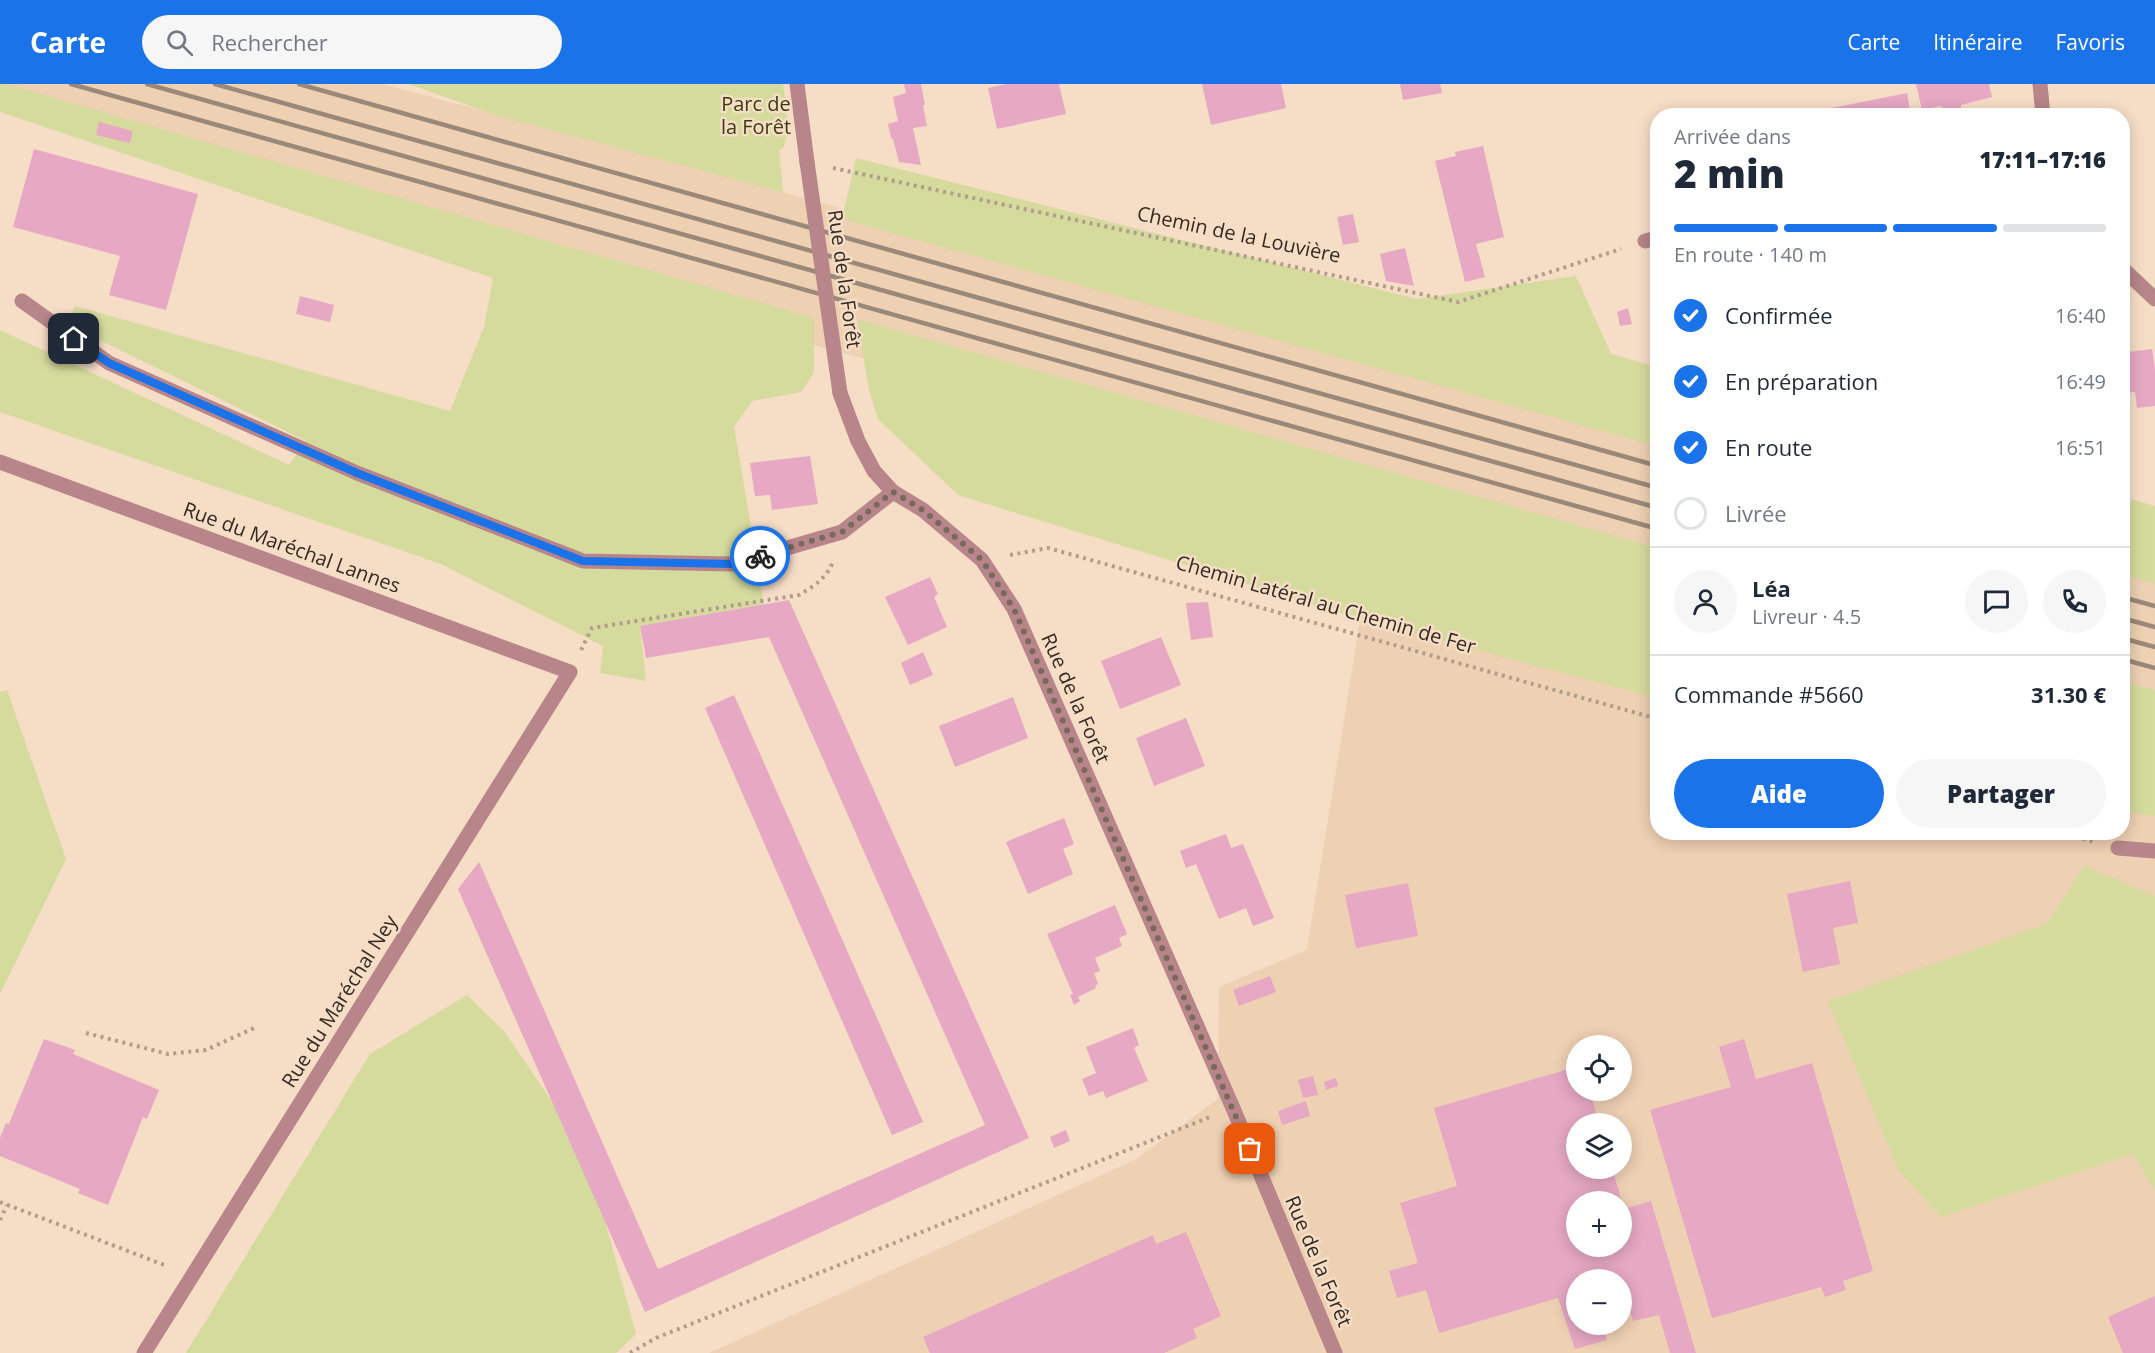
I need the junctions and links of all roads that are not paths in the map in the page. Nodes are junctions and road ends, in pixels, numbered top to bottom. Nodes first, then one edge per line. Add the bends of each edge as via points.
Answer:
1 (797, 84) edge
2 (2040, 84) edge
3 (2042, 108) edge
4 (2130, 276) edge
5 (2155, 299) edge
6 (22, 301) dead end
7 (0, 462) edge
8 (893, 492) junction
9 (570, 672) joint
10 (2118, 848) road end
11 (2155, 851) edge
12 (144, 1353) edge
13 (1335, 1353) edge

1 - 8 street, Rue de la Forêt, bridge via 840,393 874,471
2 - 3 street
4 - 5 street
6 - 8 street via 109,363 357,473 583,561 732,564 842,532
7 - 9 street, Rue du Maréchal Lannes
8 - 13 street, Rue de la Forêt via 923,510 982,560 1014,609 1233,1108
9 - 12 street, Rue du Maréchal Ney
10 - 11 street

